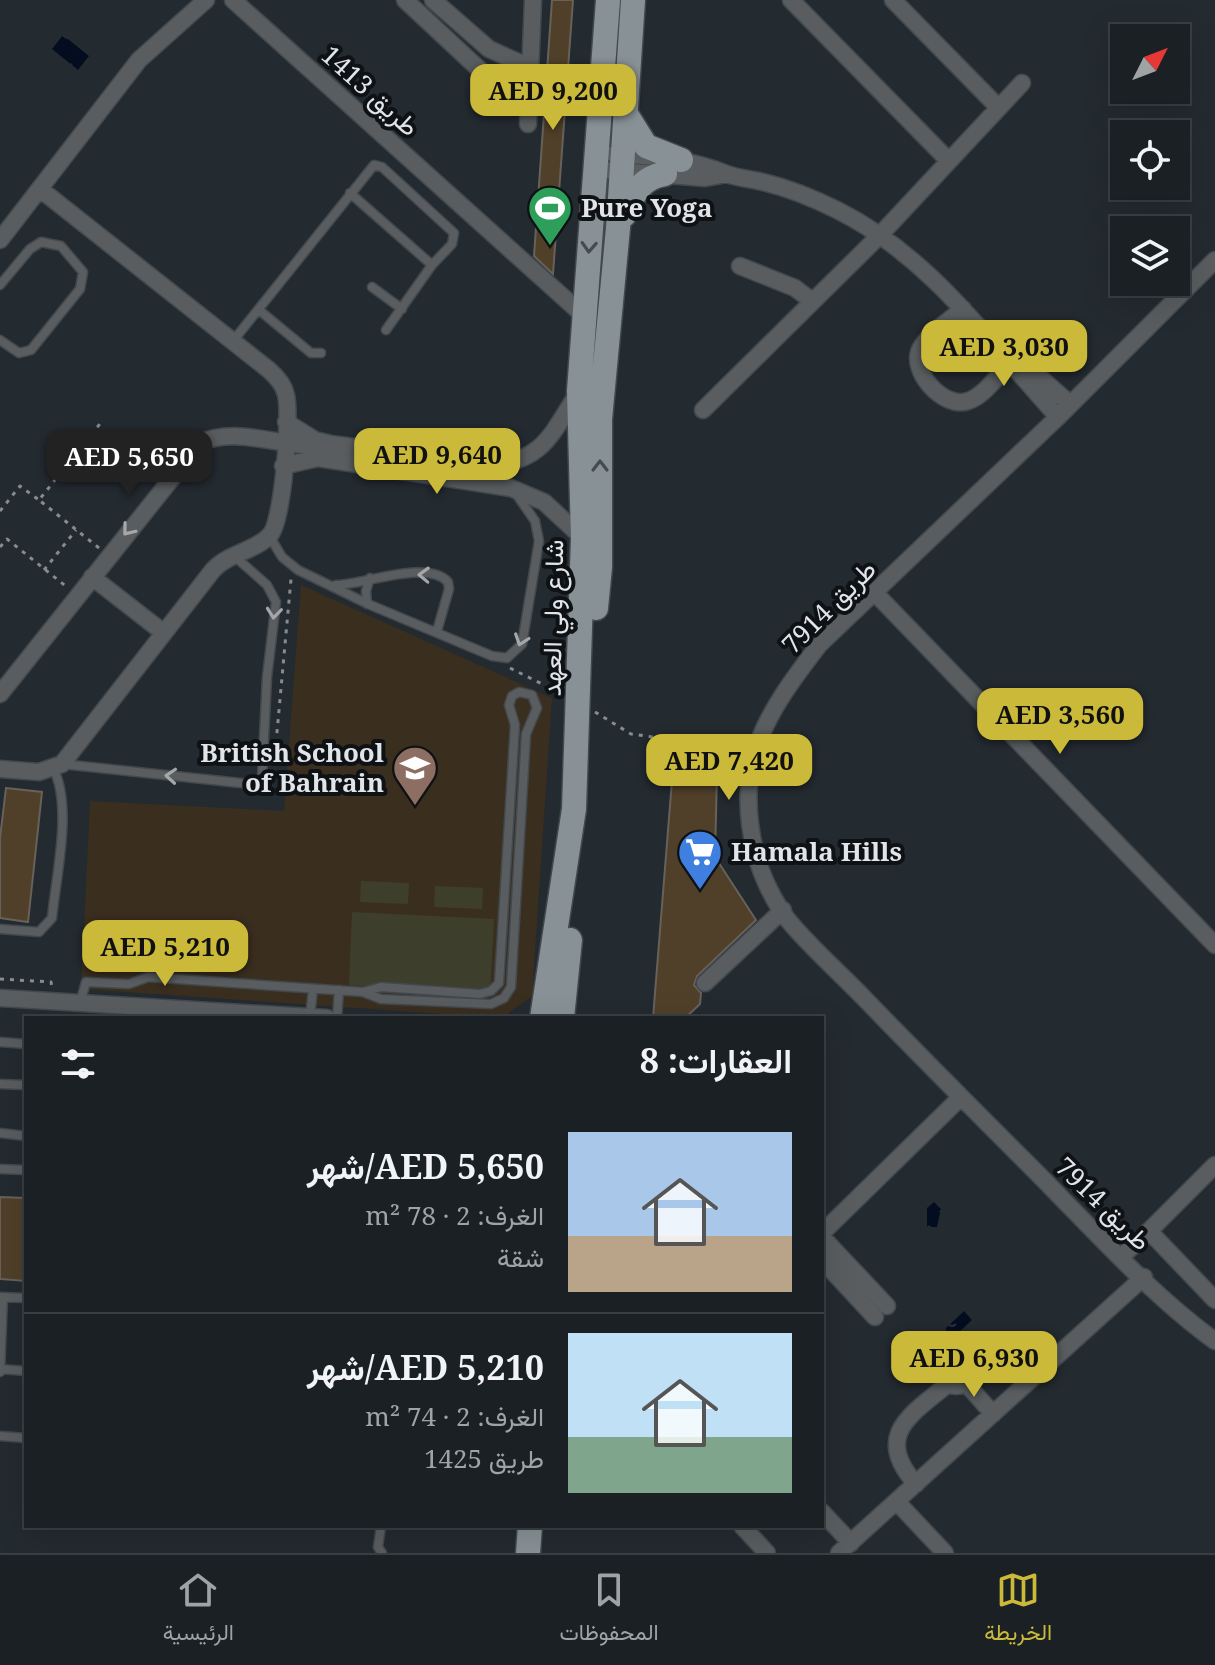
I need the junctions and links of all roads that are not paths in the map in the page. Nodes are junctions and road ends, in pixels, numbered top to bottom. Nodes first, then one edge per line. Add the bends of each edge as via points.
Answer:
1 (206, 0) edge
2 (233, 0) edge
3 (405, 0) edge
4 (433, 0) edge
5 (533, 0) edge
6 (608, 0) edge
7 (625, 0) edge
8 (633, 0) edge
9 (791, 0) edge
10 (893, 0) edge
11 (631, 36) junction
12 (529, 67) junction
13 (1022, 83) dead end
14 (529, 105) junction
15 (999, 108) junction
16 (626, 114) junction
17 (528, 124) dead end
18 (594, 161) junction
19 (949, 161) junction
20 (623, 162) junction
21 (673, 167) junction
22 (40, 189) junction
23 (350, 193) junction
24 (618, 228) junction
25 (880, 235) junction
26 (0, 240) edge
27 (1215, 260) edge
28 (432, 265) junction
29 (740, 266) dead end
30 (0, 285) edge
31 (372, 287) dead end
32 (812, 301) junction
33 (402, 309) junction
34 (963, 309) junction
35 (259, 310) junction
36 (583, 315) junction
37 (386, 330) dead end
38 (986, 332) junction
39 (0, 340) edge
40 (232, 341) junction
41 (321, 353) dead end
42 (1009, 364) junction
43 (579, 391) junction
44 (1070, 404) junction
45 (703, 410) dead end
46 (1058, 417) junction
47 (286, 422) junction
48 (285, 443) junction
49 (331, 444) junction
50 (490, 465) junction
51 (283, 466) junction
52 (487, 484) junction
53 (511, 488) junction
54 (270, 537) junction
55 (583, 538) junction
56 (232, 554) junction
57 (92, 577) junction
58 (370, 578) junction
59 (331, 584) junction
60 (876, 594) junction
61 (368, 604) junction
62 (437, 631) junction
63 (164, 633) junction
64 (586, 668) junction
65 (0, 694) edge
66 (584, 705) junction
67 (514, 720) junction
68 (529, 724) junction
69 (58, 766) junction
70 (0, 769) edge
71 (783, 910) junction
72 (0, 929) edge
73 (1215, 945) edge
74 (705, 983) dead end
75 (313, 989) junction
76 (339, 990) junction
77 (363, 992) junction
78 (4, 999) edge
79 (80, 1004) junction
80 (157, 1016) edge
81 (282, 1016) edge
82 (316, 1016) edge
83 (337, 1016) edge
84 (542, 1016) edge
85 (562, 1016) edge
86 (0, 1042) edge
87 (24, 1044) edge
88 (0, 1084) edge
89 (24, 1085) edge
90 (961, 1097) junction
91 (0, 1133) edge
92 (24, 1136) edge
93 (1215, 1165) edge
94 (0, 1169) edge
95 (24, 1170) edge
96 (1149, 1231) junction
97 (824, 1233) edge
98 (824, 1238) edge
99 (1122, 1256) junction
100 (824, 1262) edge
101 (1144, 1277) junction
102 (1, 1297) edge
103 (24, 1298) edge
104 (1215, 1300) edge
105 (1215, 1341) edge
106 (0, 1370) edge
107 (24, 1371) edge
108 (993, 1414) junction
109 (0, 1436) edge
110 (24, 1438) edge
111 (916, 1484) junction
112 (897, 1502) junction
113 (824, 1515) edge
114 (381, 1528) edge
115 (530, 1528) edge
116 (744, 1528) edge
117 (845, 1548) edge
118 (382, 1553) edge
119 (528, 1553) edge
120 (767, 1553) edge
121 (945, 1553) edge

1 - 22 street via 139,60
2 - 36 street, طريق 1413
3 - 14 street via 511,99
4 - 12 street via 489,49
5 - 12 street
6 - 18 main road, شارع ولي العهد
7 - 11 main road
8 - 11 main road, شارع ولي العهد
9 - 19 street
10 - 15 street
11 - 16 main road, شارع ولي العهد
12 - 14 street
13 - 15 street
14 - 17 street
15 - 19 street
16 - 20 main road, شارع ولي العهد
16 - 21 main road via 646,146
18 - 20 street
18 -> 36 main road, شارع ولي العهد
19 - 25 street
20 - 21 street
20 - 24 main road, شارع ولي العهد
21 - 24 main road via 635,192
21 - 25 street via 711,179 727,174 796,192
22 - 26 street
22 - 40 street
23 - 28 lane
23 - 28 lane via 374,165 393,176 454,233 452,244
23 - 35 lane
64 -> 24 main road, شارع ولي العهد via 600,567 600,419
25 - 32 street
25 - 34 street
27 - 44 street, طريق 7914
28 - 33 lane
29 - 32 street via 800,290
30 - 39 lane via 41,242 61,246 83,272 80,289 31,350 19,353
31 - 33 lane
32 - 45 street
33 - 37 lane
34 - 38 street
34 - 42 street via 920,349 917,361 923,375 956,403 969,401
35 - 40 lane
35 - 41 lane via 311,353
36 - 43 main road, شارع ولي العهد
38 - 42 street
38 - 44 street
40 - 47 street via 277,377 287,396
42 - 46 street
43 - 50 street via 548,441 531,455
43 - 55 main road, شارع ولي العهد
44 - 46 street, طريق 7914
46 - 60 street, طريق 7914
47 - 48 street
47 - 49 street
48 - 49 street
48 - 51 street
48 -> 57 street via 218,437 200,443
49 - 50 street
50 - 52 street
51 - 52 street via 318,458
51 - 54 street via 278,519
52 - 53 street
53 - 55 street via 544,502
53 -> 62 lane via 531,514 539,541 522,644 513,655 499,658
54 - 56 street
54 - 59 lane via 290,564
55 - 64 main road, شارع ولي العهد
56 - 63 street
56 -> 69 lane via 267,585 276,602 262,778 250,784
57 - 63 street
57 - 65 street
58 - 59 lane
58 - 61 lane
62 -> 58 lane via 449,589 444,577
59 - 61 lane
60 - 71 street, طريق 7914 via 819,645 791,680 753,750 749,815 757,857
60 - 73 street
61 - 62 lane
63 - 69 street
64 - 66 main road, شارع ولي العهد
66 - 84 main road, شارع ولي العهد
66 - 85 main road, شارع ولي العهد via 582,813
67 - 68 lane
67 - 68 lane via 510,700 528,693 537,708
67 - 77 lane via 499,983 480,994 381,987
68 - 77 lane via 508,993 483,1005 381,999
69 - 70 street via 39,772
69 - 72 lane via 63,807 52,918 39,932
71 - 74 street
71 - 90 street, طريق 7914
75 - 76 lane
75 - 79 lane via 148,977 129,984 86,982
75 - 82 lane
76 - 77 lane
76 - 83 lane
78 - 79 street
78 - 80 street
79 - 81 street
86 - 87 lane
88 - 89 lane
90 - 97 street
90 - 99 street, طريق 7914
91 - 92 lane
93 - 96 street
94 - 95 lane
96 - 99 street
96 - 104 street
98 - 100 street via 881,1311
99 - 101 street, طريق 7914
101 - 105 street, طريق 7914
101 - 108 street
102 - 103 lane
102 - 106 lane
106 - 107 lane
108 - 111 street
108 - 111 street via 956,1382 899,1428 900,1460
109 - 110 lane
111 - 112 street
112 - 117 street
112 - 121 street
113 - 117 street
114 - 118 lane
115 - 119 main road
116 - 120 street

